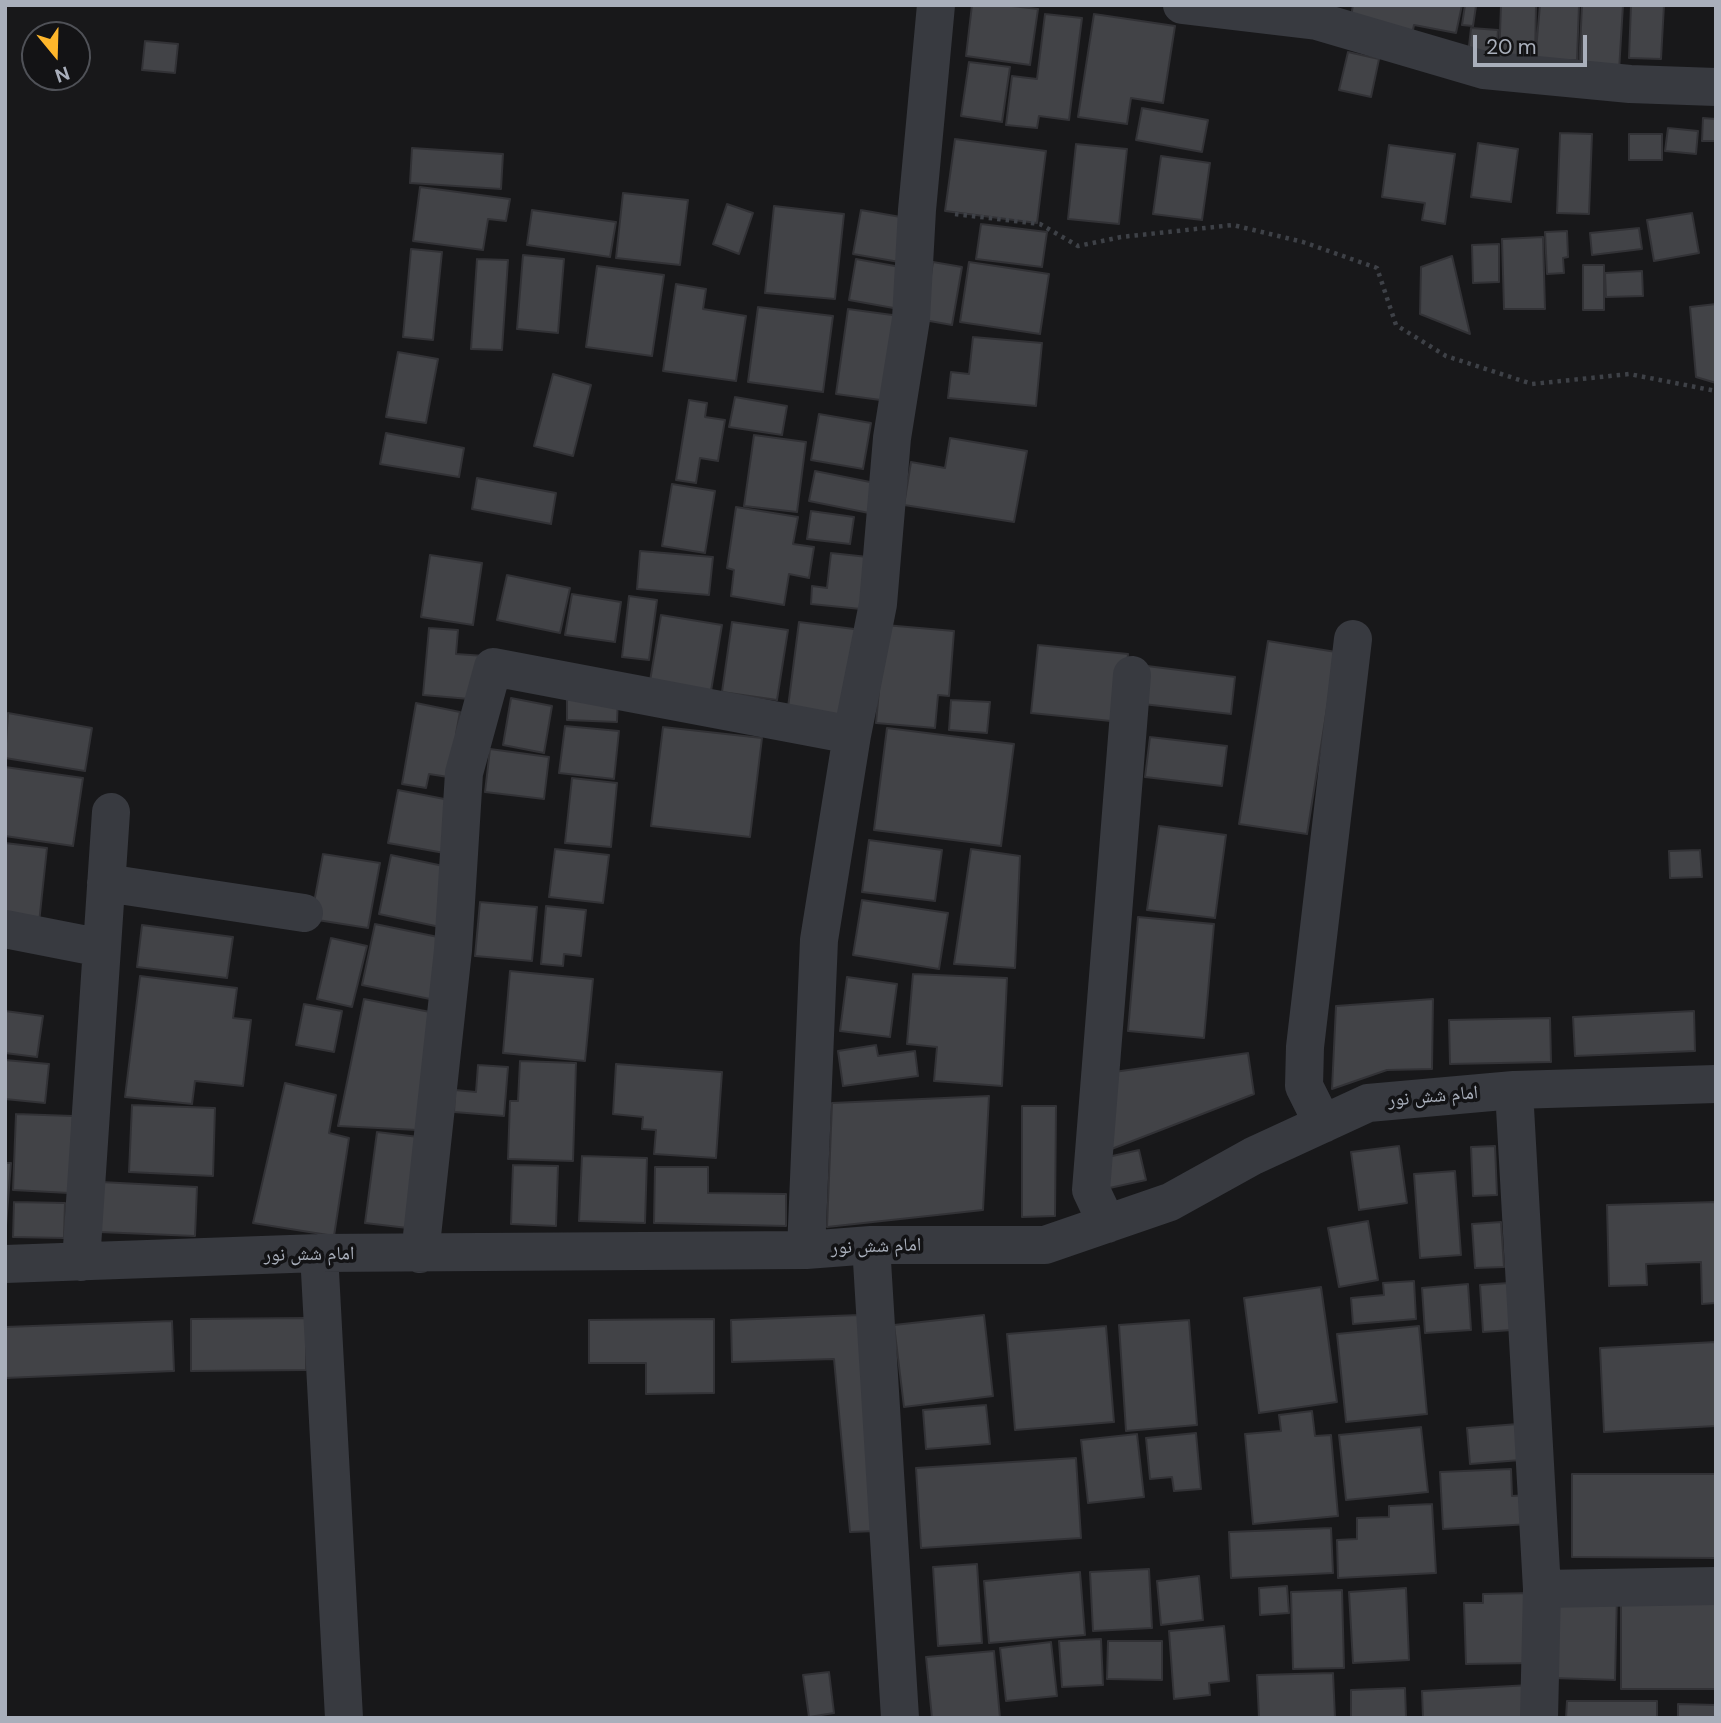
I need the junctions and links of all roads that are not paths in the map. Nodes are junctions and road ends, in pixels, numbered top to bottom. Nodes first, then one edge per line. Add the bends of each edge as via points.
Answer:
1 (936, 5) edge
2 (1182, 5) edge
3 (1319, 13) edge
4 (1716, 87) edge
5 (1353, 639) dead end
6 (1132, 675) dead end
7 (852, 735) junction
8 (111, 812) dead end
9 (106, 883) junction
10 (304, 913) dead end
11 (5, 929) edge
12 (102, 948) junction
13 (1716, 1084) edge
14 (1514, 1090) junction
15 (1322, 1124) junction
16 (1107, 1224) junction
17 (871, 1245) junction
18 (806, 1250) junction
19 (319, 1253) junction
20 (420, 1254) junction
21 (81, 1262) junction
22 (5, 1265) edge
23 (1716, 1586) edge
24 (1542, 1589) junction
25 (344, 1718) edge
26 (900, 1718) edge
27 (1539, 1718) edge

1 - 7 street via 911,319 892,438 878,604
2 - 3 street
3 - 4 street via 1485,70
5 - 15 street via 1306,1047 1304,1086
6 - 16 street via 1091,1190
7 - 18 street via 819,940
7 - 20 street via 493,667 464,774 453,950
8 - 9 street
9 - 10 street
9 - 12 street
11 - 12 street
12 - 21 street
13 - 14 street, امام شش نور
14 - 15 street, امام شش نور via 1368,1103
14 - 24 street
15 - 16 street, امام شش نور via 1170,1202
16 - 17 street, امام شش نور via 1045,1245
17 - 18 street, امام شش نور
17 - 26 street
18 - 20 street, امام شش نور
19 - 20 street, امام شش نور
19 - 21 street, امام شش نور
19 - 25 street
21 - 22 street, امام شش نور
23 - 24 street
24 - 27 street

